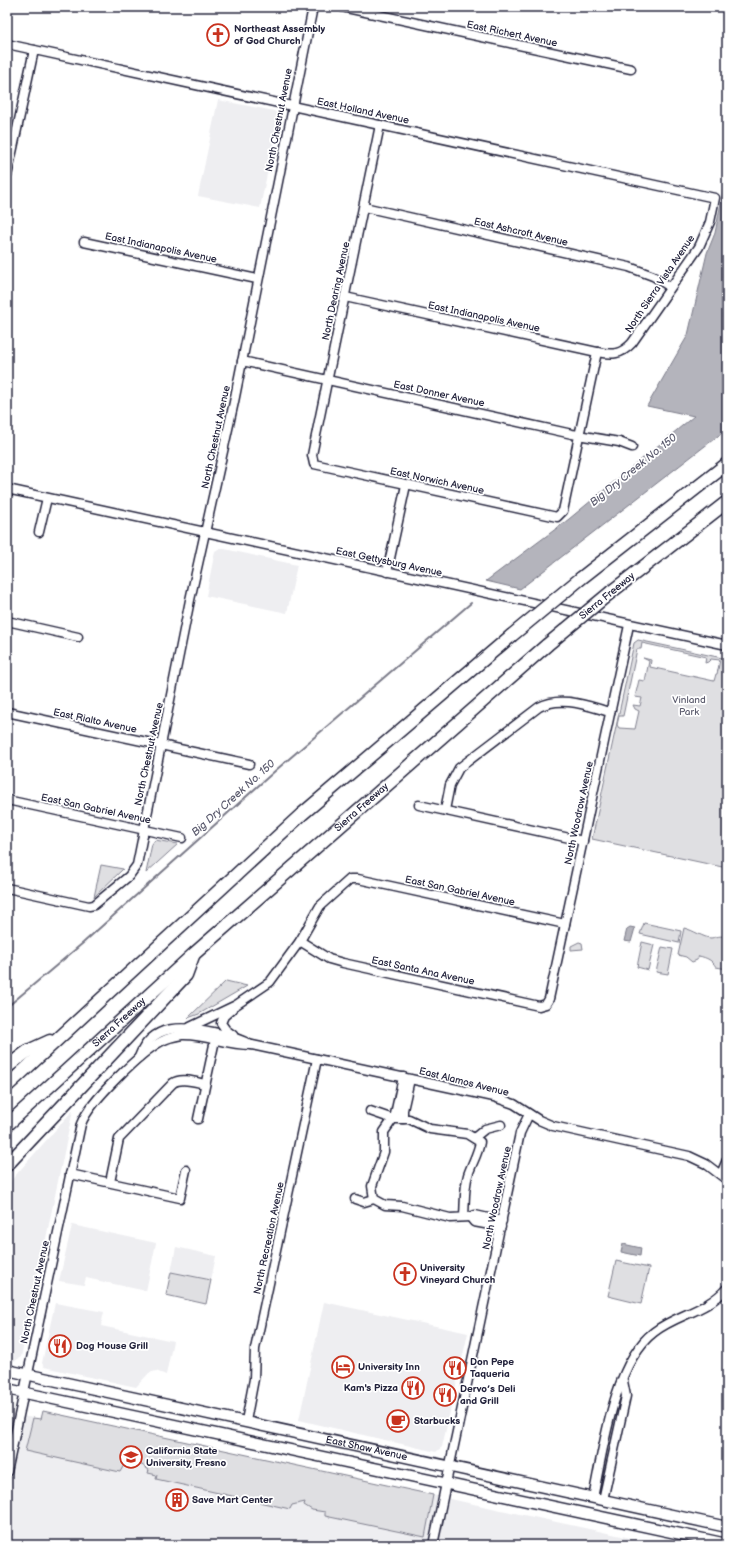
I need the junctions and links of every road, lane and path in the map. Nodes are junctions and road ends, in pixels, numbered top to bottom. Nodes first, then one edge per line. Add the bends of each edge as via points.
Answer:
1 (312, 7) edge
2 (342, 7) edge
3 (7, 44) edge
4 (34, 50) junction
5 (631, 69) dead end
6 (293, 106) junction
7 (380, 125) junction
8 (7, 176) edge
9 (715, 198) joint
10 (364, 207) junction
11 (84, 242) dead end
12 (257, 279) junction
13 (670, 287) junction
14 (345, 297) junction
15 (597, 352) junction
16 (620, 354) joint
17 (242, 361) junction
18 (328, 380) junction
19 (579, 434) junction
20 (632, 447) dead end
21 (312, 462) joint
22 (727, 464) edge
23 (406, 485) junction
24 (7, 489) edge
25 (47, 498) junction
26 (727, 502) edge
27 (39, 532) dead end
28 (206, 533) junction
29 (388, 572) junction
30 (7, 621) edge
31 (629, 625) junction
32 (78, 637) dead end
33 (727, 645) edge
34 (7, 712) edge
35 (610, 712) junction
36 (161, 745) junction
37 (249, 764) dead end
38 (7, 800) edge
39 (419, 805) dead end
40 (444, 810) junction
41 (143, 830) junction
42 (182, 838) dead end
43 (583, 841) junction
44 (7, 888) edge
45 (565, 924) junction
46 (300, 941) junction
47 (194, 953) junction
48 (546, 1004) joint
49 (236, 1005) junction
50 (190, 1027) junction
51 (58, 1038) junction
52 (240, 1038) junction
53 (215, 1040) junction
54 (252, 1045) junction
55 (139, 1057) junction
56 (317, 1059) junction
57 (7, 1067) edge
58 (407, 1078) junction
59 (205, 1084) junction
60 (7, 1086) edge
61 (370, 1111) dead end
62 (529, 1114) junction
63 (198, 1119) dead end
64 (394, 1119) junction
65 (403, 1119) junction
66 (7, 1125) edge
67 (501, 1125) dead end
68 (474, 1138) junction
69 (727, 1160) edge
70 (7, 1165) edge
71 (186, 1170) dead end
72 (70, 1174) junction
73 (724, 1177) edge
74 (110, 1182) junction
75 (355, 1199) dead end
76 (374, 1199) junction
77 (467, 1217) junction
78 (501, 1224) junction
79 (727, 1288) edge
80 (7, 1370) edge
81 (28, 1374) junction
82 (7, 1389) edge
83 (24, 1393) junction
84 (246, 1421) junction
85 (450, 1467) junction
86 (7, 1472) edge
87 (446, 1484) junction
88 (598, 1499) junction
89 (727, 1527) edge
90 (727, 1544) edge
91 (433, 1545) edge

1 - 6 street, North Chestnut Avenue
2 - 5 street, East Richert Avenue
3 - 4 street, East Holland Avenue
4 - 6 street, East Holland Avenue
4 - 8 street
6 - 7 street, East Holland Avenue
6 - 12 street, North Chestnut Avenue
7 - 9 street, East Holland Avenue
7 - 10 street, North Dearing Avenue
9 - 13 street, North Sierra Vista Avenue via 706,234
10 - 13 street, East Ashcroft Avenue via 629,267 653,276
10 - 14 street, North Dearing Avenue
11 - 12 street, East Indianapolis Avenue
12 - 17 street, North Chestnut Avenue
13 - 16 street, North Sierra Vista Avenue via 632,343
14 - 15 street, East Indianapolis Avenue
14 - 18 street, North Dearing Avenue
15 - 16 street, East Indianapolis Avenue
15 - 19 street
17 - 18 street, East Donner Avenue
17 - 28 street, North Chestnut Avenue
18 - 19 street, East Donner Avenue
18 - 21 street, North Dearing Avenue
19 - 20 street, East Donner Avenue
19 - 23 street, East Norwich Avenue via 563,511 559,516 552,517
21 - 23 street, East Norwich Avenue via 315,465
22 - 51 highway, bridge via 580,579 301,815
23 - 29 street
24 - 25 street, East Gettysburg Avenue
25 - 27 street
25 - 28 street, East Gettysburg Avenue
26 - 47 highway, Sierra Freeway, bridge via 547,645
28 - 29 street, East Gettysburg Avenue
28 - 36 street, North Chestnut Avenue
29 - 31 street, East Gettysburg Avenue
30 - 32 street
31 - 33 street, East Gettysburg Avenue
31 - 35 street, North Woodrow Avenue
34 - 36 street, East Rialto Avenue
35 - 40 street via 560,701 539,707 459,768 450,785
35 - 43 street, North Woodrow Avenue
36 - 37 street, East Rialto Avenue
36 - 41 street, North Chestnut Avenue
38 - 41 street, East San Gabriel Avenue
39 - 40 street
40 - 43 street
41 - 42 street, East San Gabriel Avenue
41 - 44 street, North Chestnut Avenue via 134,871 97,904 88,906
43 - 45 street, North Woodrow Avenue
45 - 46 street, East San Gabriel Avenue via 351,879 323,903
45 - 48 street, North Woodrow Avenue
46 - 48 street, East Santa Ana Avenue via 329,959 342,963 539,1006
46 - 49 street via 272,980
47 - 66 highway, Sierra Freeway
47 - 70 highway via 186,975
49 - 50 street
49 - 52 street via 224,1016 222,1023 227,1032
50 - 52 street
50 - 55 street via 173,1028 158,1034 143,1045
51 - 57 highway via 28,1051
51 - 60 highway
52 - 54 street
53 - 54 street via 239,1046
53 - 55 street via 175,1036 163,1040
53 - 59 street
54 - 56 street, East Alamos Avenue
55 - 72 street, North Chestnut Avenue via 85,1116
56 - 58 street, East Alamos Avenue
56 - 84 street, North Recreation Avenue via 255,1349 254,1379
58 - 62 street, East Alamos Avenue via 494,1097 514,1104
58 - 64 street
58 - 65 street
59 - 63 street
59 - 74 street via 183,1080 173,1083 119,1140
61 - 64 street
62 - 73 street, East Alamos Avenue via 553,1126 696,1158
62 - 78 street, North Woodrow Avenue via 520,1133
64 - 65 street
64 - 76 street via 384,1132 384,1152 372,1186
65 - 68 street via 409,1119 430,1129 467,1134
67 - 68 street via 485,1129
68 - 77 street via 480,1142 465,1188
69 - 73 street
71 - 74 street via 180,1198
72 - 74 street
72 - 81 street, North Chestnut Avenue
75 - 76 street via 364,1202
76 - 77 street via 385,1205 402,1206 450,1218
77 - 78 street via 474,1222
78 - 85 street, North Woodrow Avenue
79 - 88 street via 700,1310 666,1325 647,1337 631,1358 623,1381 626,1396
80 - 81 main road, East Shaw Avenue
81 - 83 street, North Chestnut Avenue
81 - 84 main road, East Shaw Avenue
82 - 83 main road, East Shaw Avenue
83 - 86 street, North Chestnut Avenue
83 - 87 main road, East Shaw Avenue
84 - 85 main road, East Shaw Avenue
85 - 87 street, North Woodrow Avenue
85 - 88 main road, East Shaw Avenue
87 - 90 main road, East Shaw Avenue
87 - 91 street, North Woodrow Avenue
88 - 89 main road, East Shaw Avenue

